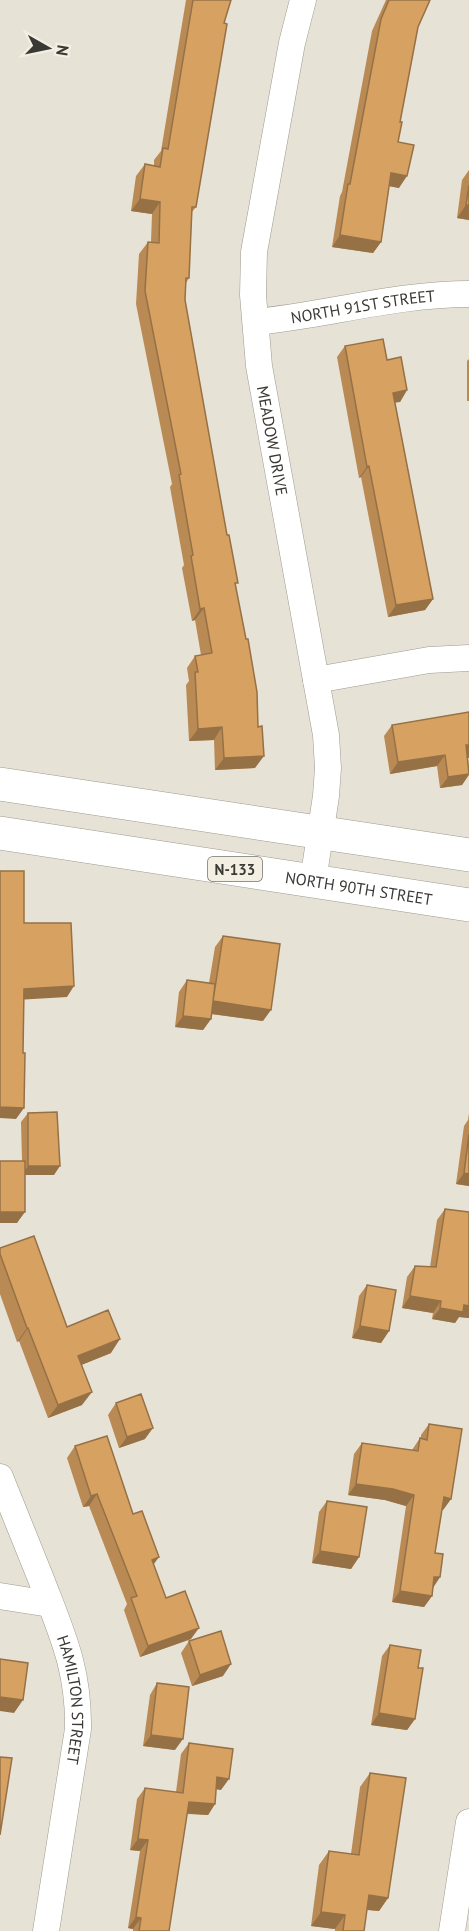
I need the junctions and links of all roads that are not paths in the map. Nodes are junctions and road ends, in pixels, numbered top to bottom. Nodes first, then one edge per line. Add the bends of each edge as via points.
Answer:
1 (303, 0) edge
2 (469, 294) edge
3 (256, 322) junction
4 (469, 658) edge
5 (316, 680) junction
6 (0, 784) edge
7 (320, 832) junction
8 (0, 833) edge
9 (469, 855) edge
10 (313, 881) junction
11 (469, 905) edge
12 (0, 1477) edge
13 (0, 1596) edge
14 (50, 1604) junction
15 (469, 1822) edge
16 (46, 1931) edge
17 (452, 1931) edge

1 - 3 street, MEADOW DRIVE via 254,252
2 - 3 street, NORTH 91ST STREET via 418,297
3 - 5 street, MEADOW DRIVE via 259,366
4 - 5 street via 429,660
5 - 7 street, MEADOW DRIVE via 328,768
6 - 7 main road
7 - 9 main road
7 - 10 street, MEADOW DRIVE
8 - 10 main road, NORTH 90TH STREET / N-133
10 - 11 main road, NORTH 90TH STREET / N-133
12 - 14 street, HAMILTON STREET
13 - 14 street
14 - 16 street, HAMILTON STREET via 74,1672 78,1719
15 - 17 street

